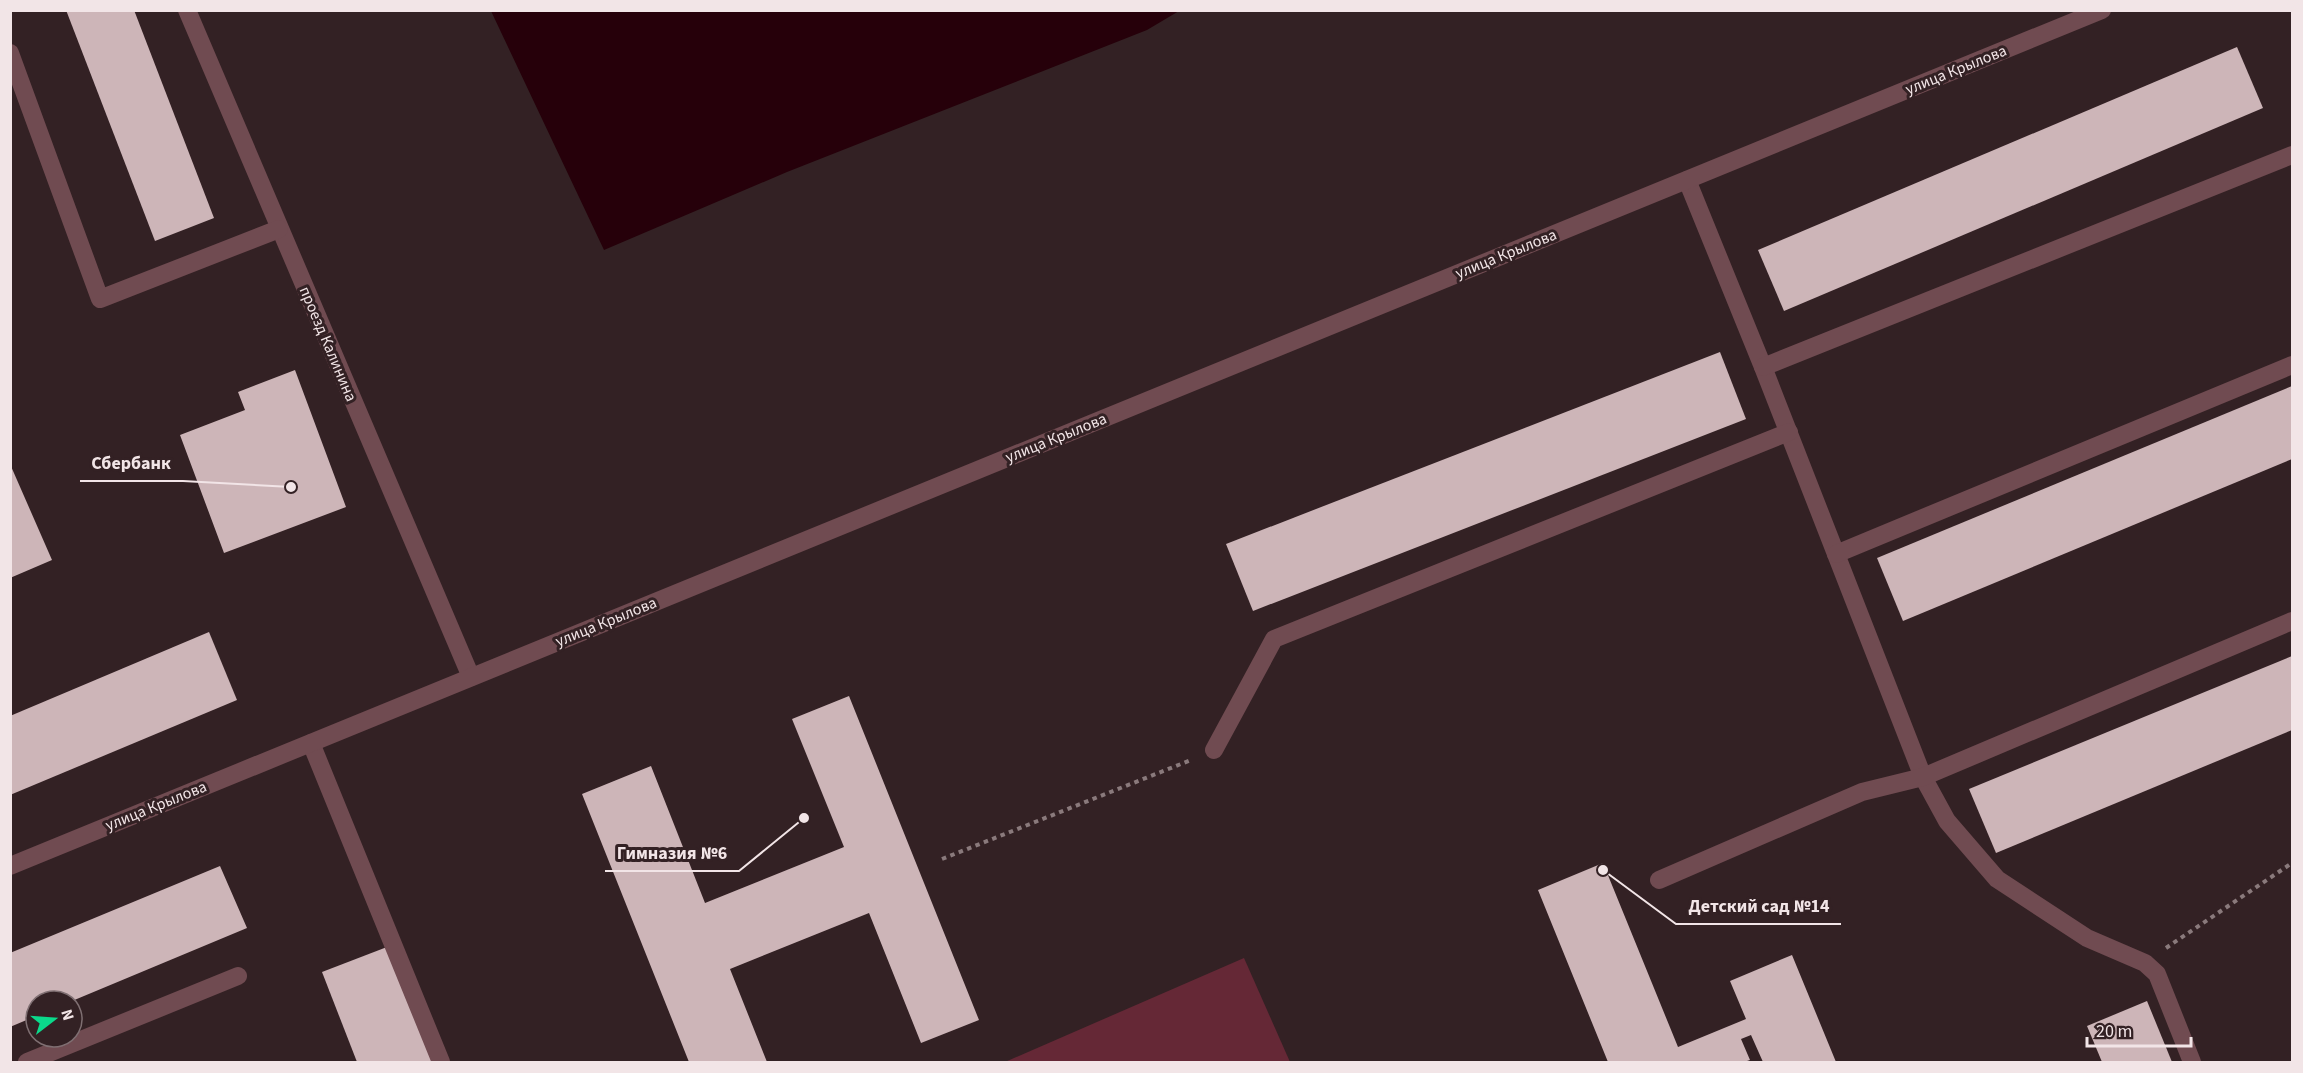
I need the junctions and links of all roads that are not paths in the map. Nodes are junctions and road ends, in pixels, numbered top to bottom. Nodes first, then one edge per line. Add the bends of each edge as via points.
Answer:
1 (187, 10) edge
2 (2102, 10) edge
3 (10, 53) edge
4 (2292, 154) edge
5 (1687, 180) junction
6 (279, 230) junction
7 (2292, 365) edge
8 (1763, 367) junction
9 (1788, 432) junction
10 (1836, 554) junction
11 (2292, 621) edge
12 (471, 677) junction
13 (311, 743) junction
14 (1214, 750) road end
15 (1923, 777) junction
16 (10, 866) edge
17 (1659, 880) dead end
18 (238, 976) dead end
19 (27, 1062) edge
20 (441, 1062) edge
21 (2192, 1062) edge

1 - 6 street, проезд Калинина
2 - 5 street, улица Крылова
3 - 6 street via 100,299
4 - 8 street
5 - 8 street
5 - 12 street, улица Крылова
6 - 12 street, проезд Калинина
7 - 10 street
8 - 9 street
9 - 10 street
9 - 14 street via 1274,639
10 - 15 street
11 - 15 street
12 - 13 street, улица Крылова
13 - 16 street, улица Крылова
13 - 20 street
15 - 17 street via 1862,792
15 - 21 street via 1947,821 1997,879 2087,938 2145,963 2157,974
18 - 19 street

